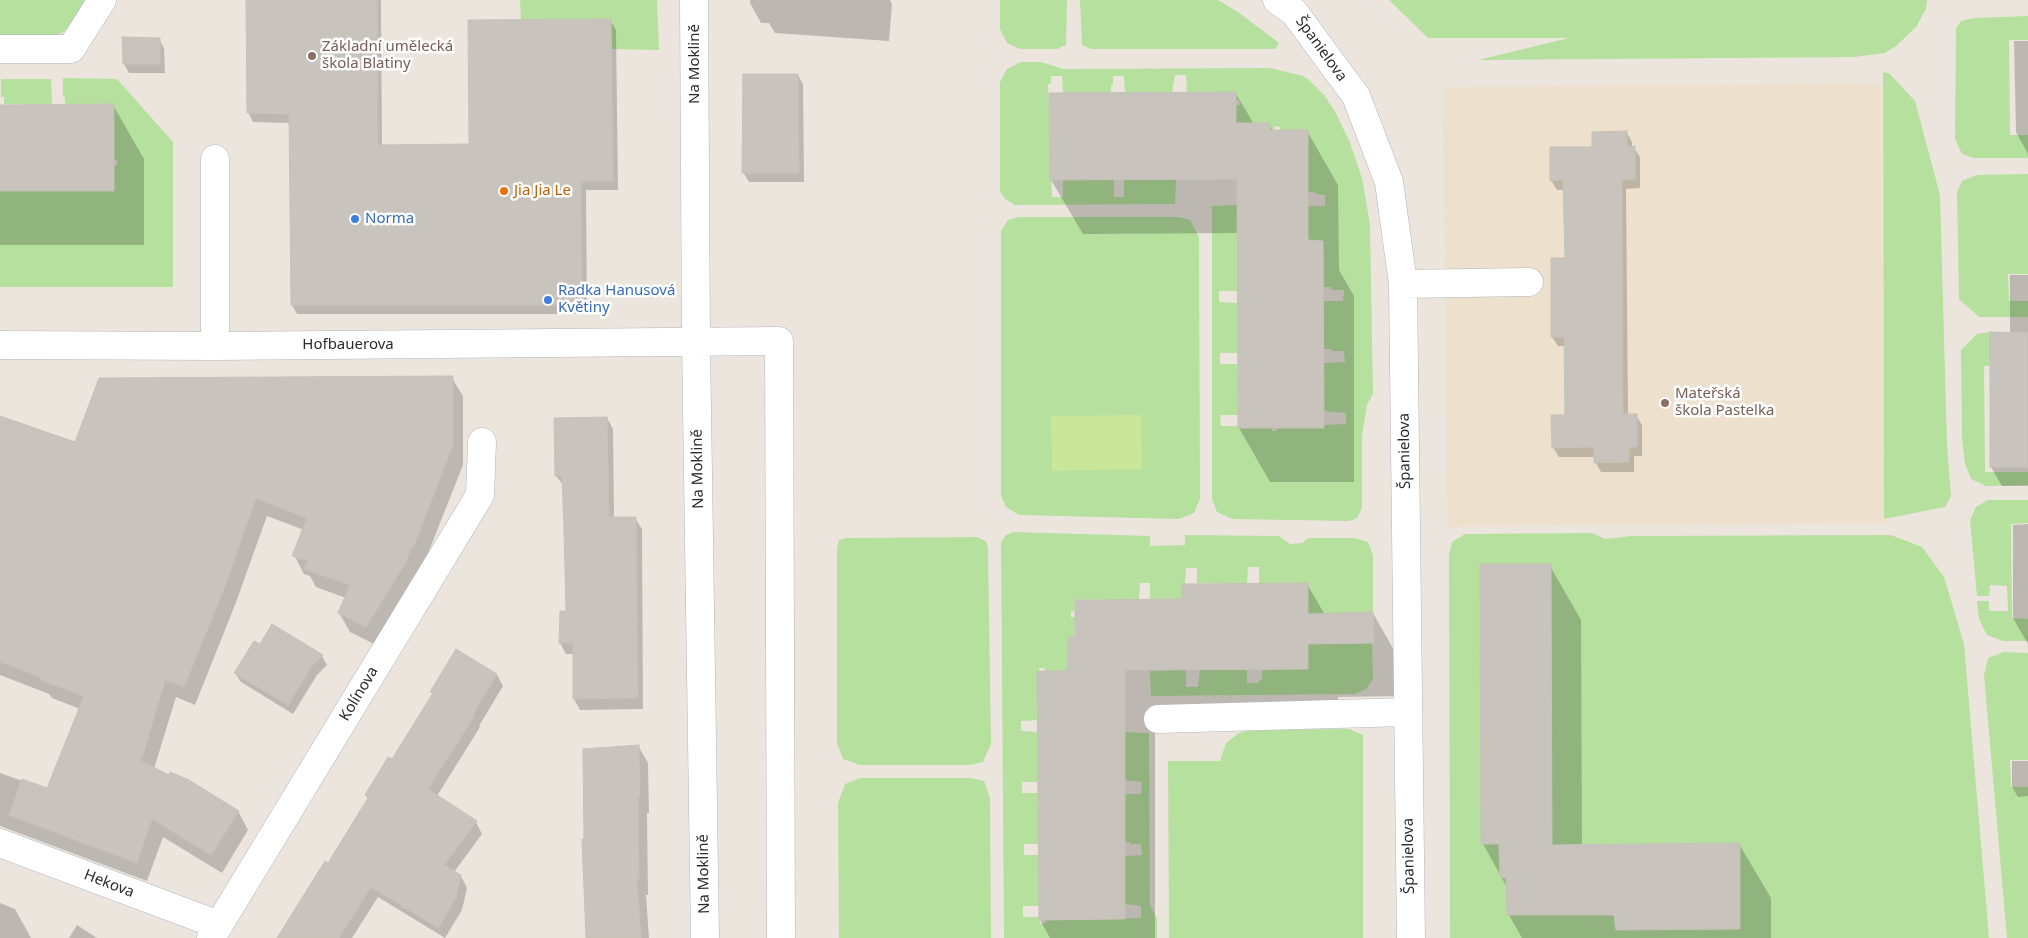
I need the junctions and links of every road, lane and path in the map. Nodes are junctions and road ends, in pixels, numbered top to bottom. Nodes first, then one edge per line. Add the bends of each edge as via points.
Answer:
1 (102, 0) edge
2 (694, 0) edge
3 (1293, 4) edge
4 (0, 49) edge
5 (215, 159) dead end
6 (1530, 282) dead end
7 (1403, 284) junction
8 (696, 342) junction
9 (0, 345) edge
10 (214, 346) junction
11 (482, 442) dead end
12 (1407, 712) junction
13 (1158, 718) dead end
14 (0, 843) edge
15 (215, 932) edge
16 (705, 938) edge
17 (781, 938) edge
18 (1410, 938) edge

1 - 4 street via 71,49
2 - 8 street, Na Moklině
3 - 7 street, Španielova via 1356,96 1389,182
5 - 10 street
6 - 7 street
7 - 12 street, Španielova
8 - 10 street, Hofbauerova
8 - 16 street, Na Moklině
8 - 17 street, Hofbauerova via 778,341
9 - 10 street, Hofbauerova
11 - 15 street, Kolínova via 480,495
12 - 13 street
12 - 18 street, Španielova
14 - 15 street, Hekova

